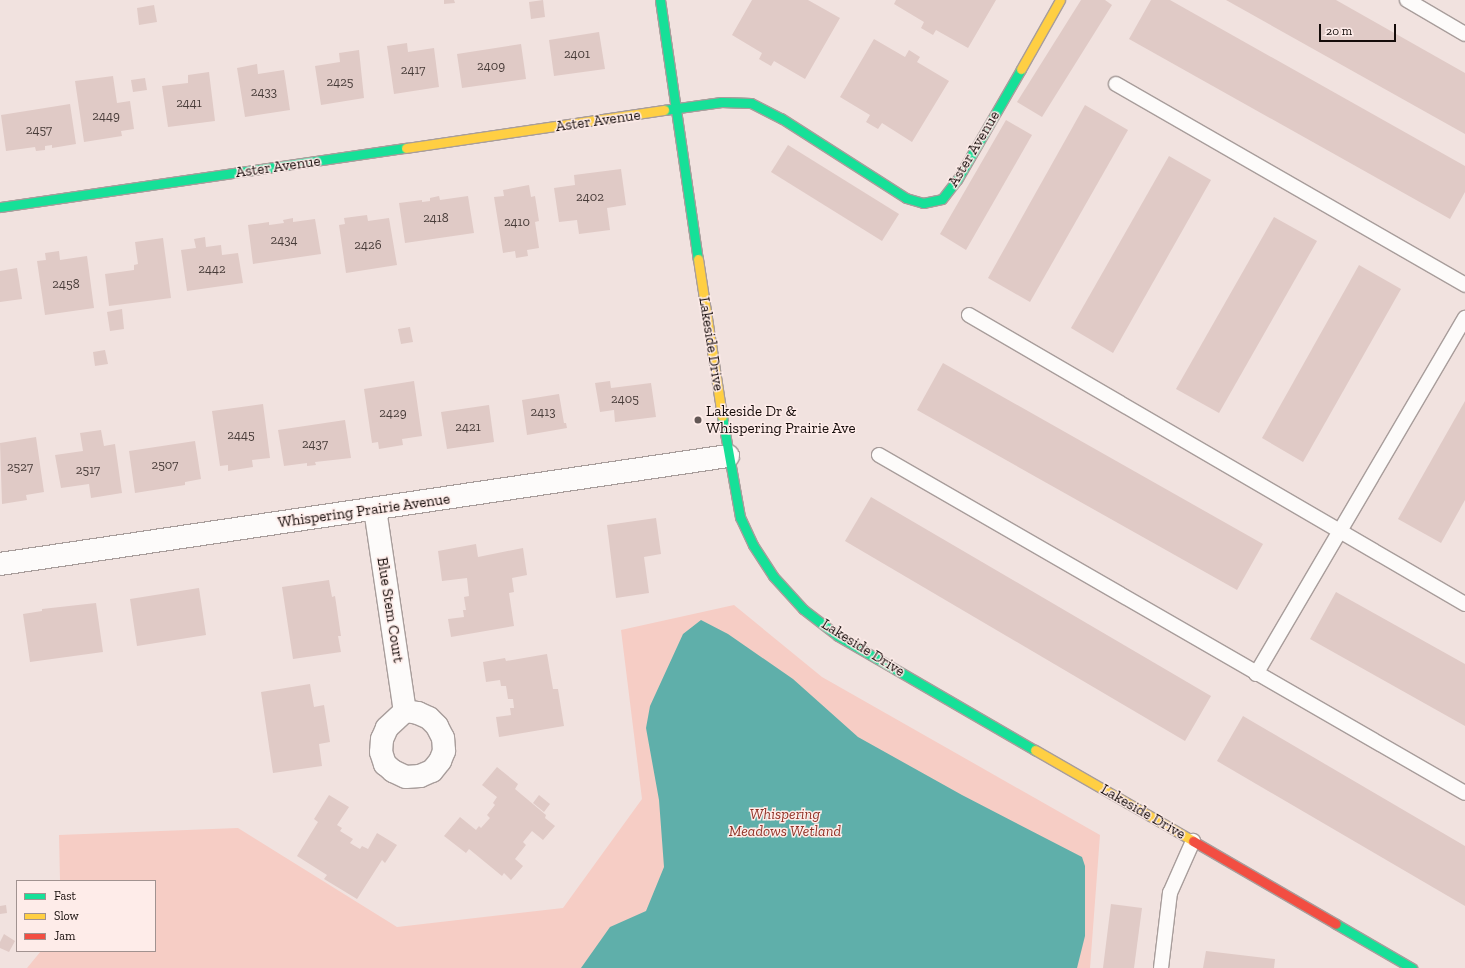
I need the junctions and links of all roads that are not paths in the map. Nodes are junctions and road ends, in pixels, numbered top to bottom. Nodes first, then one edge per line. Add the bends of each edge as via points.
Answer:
1 (660, 0) edge
2 (1060, 0) edge
3 (1407, 0) edge
4 (1465, 34) edge
5 (1116, 84) dead end
6 (676, 110) junction
7 (0, 207) edge
8 (1465, 286) edge
9 (969, 315) dead end
10 (1465, 318) edge
11 (879, 455) dead end
12 (728, 456) junction
13 (374, 509) junction
14 (1340, 532) junction
15 (0, 564) edge
16 (1465, 604) edge
17 (1256, 674) junction
18 (405, 711) dead end
19 (1465, 793) edge
20 (1193, 841) junction
21 (1161, 968) edge
22 (1412, 968) edge

1 - 6 street, Lakeside Drive
2 - 6 street, Aster Avenue via 957,180 942,199 923,203 906,198 781,118 751,103 721,102
3 - 4 lane
5 - 8 lane
6 - 7 street, Aster Avenue
6 - 12 street, Lakeside Drive
9 - 14 lane
10 - 14 lane
11 - 17 lane
12 - 13 street, Whispering Prairie Avenue
12 - 20 street, Lakeside Drive via 740,517 753,546 773,576 803,609 838,636
13 - 15 street, Whispering Prairie Avenue
13 - 18 street, Blue Stem Court
14 - 16 lane
14 - 17 lane
17 - 19 lane
20 - 21 lane via 1170,893
20 - 22 street, Lakeside Drive

